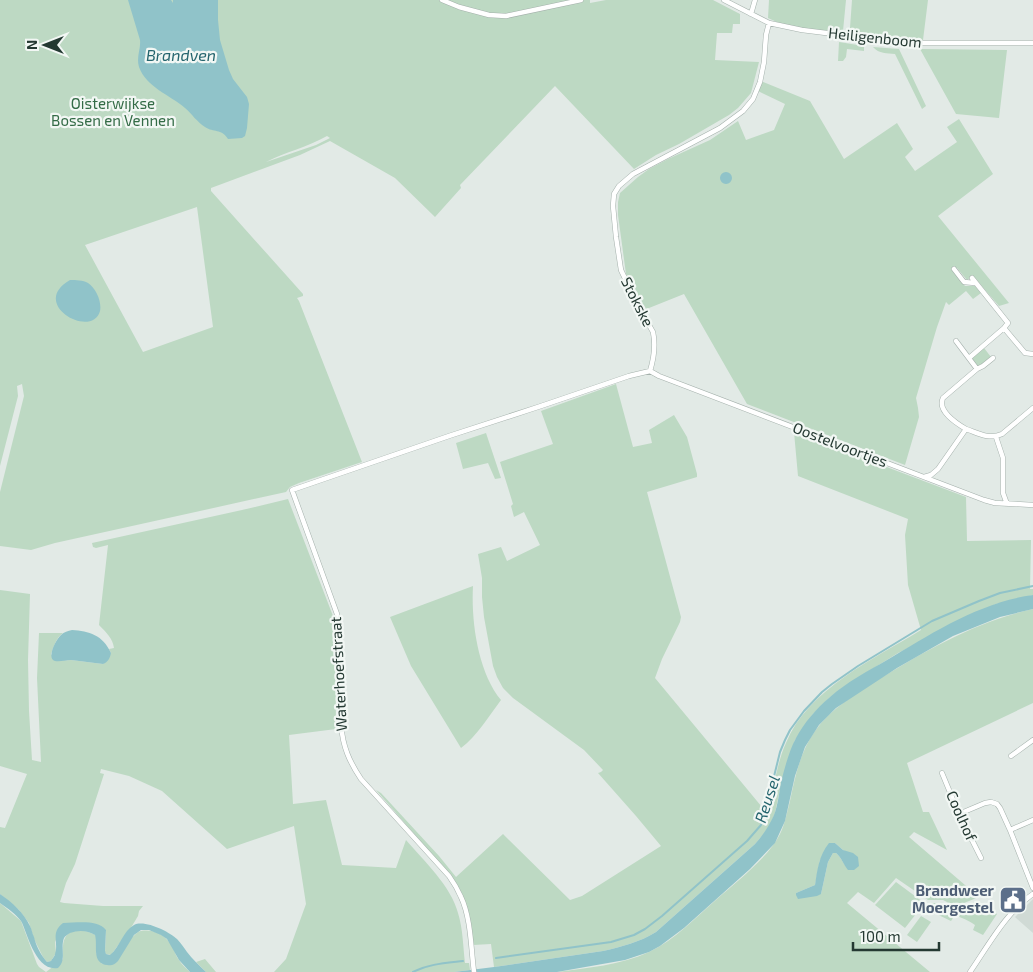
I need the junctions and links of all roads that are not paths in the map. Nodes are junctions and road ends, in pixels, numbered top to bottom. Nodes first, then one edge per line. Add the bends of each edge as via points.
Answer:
1 (442, 0) edge
2 (581, 0) edge
3 (724, 0) edge
4 (755, 0) edge
5 (751, 14) junction
6 (769, 24) junction
7 (1033, 44) edge
8 (954, 269) dead end
9 (972, 278) dead end
10 (976, 283) junction
11 (1004, 328) junction
12 (956, 341) dead end
13 (1033, 354) edge
14 (969, 358) junction
15 (993, 358) dead end
16 (977, 369) junction
17 (650, 371) junction
18 (1033, 408) edge
19 (966, 429) junction
20 (996, 437) junction
21 (924, 477) junction
22 (1007, 504) junction
23 (1033, 505) edge
24 (1033, 740) edge
25 (1011, 756) dead end
26 (942, 773) dead end
27 (958, 814) junction
28 (1033, 820) edge
29 (1010, 830) junction
30 (981, 858) dead end
31 (1033, 888) edge
32 (1033, 894) edge
33 (474, 972) edge
34 (970, 972) edge

1 - 2 street via 489,15 506,16
3 - 5 street, Heiligenboom
4 - 5 street
5 - 6 street, Heiligenboom
6 - 7 street, Heiligenboom via 907,43
6 - 17 street, Stokske via 760,82 744,111 720,128 633,174 614,194 620,265 655,341
8 - 10 street via 964,282
9 - 10 street
10 - 11 street via 1008,323
11 - 13 street via 1025,353
11 - 14 street
12 - 14 street
14 - 16 street
15 - 16 street
16 - 19 street via 940,402 950,418
17 - 21 street, Oostelvoortjes
17 - 33 street, Waterhoefstraat via 292,490 338,614 341,724 347,754 360,779 456,886 467,915
18 - 20 street
19 - 20 street
19 - 21 street via 938,469
20 - 22 street via 1003,458 1002,493
21 - 22 street, Oostelvoortjes via 984,500
22 - 23 street, Oostelvoortjes
24 - 25 street
26 - 27 street, Coolhof
27 - 29 street via 991,802 1000,808
27 - 30 street, Coolhof
28 - 29 street
29 - 31 street
32 - 34 street via 1010,915

